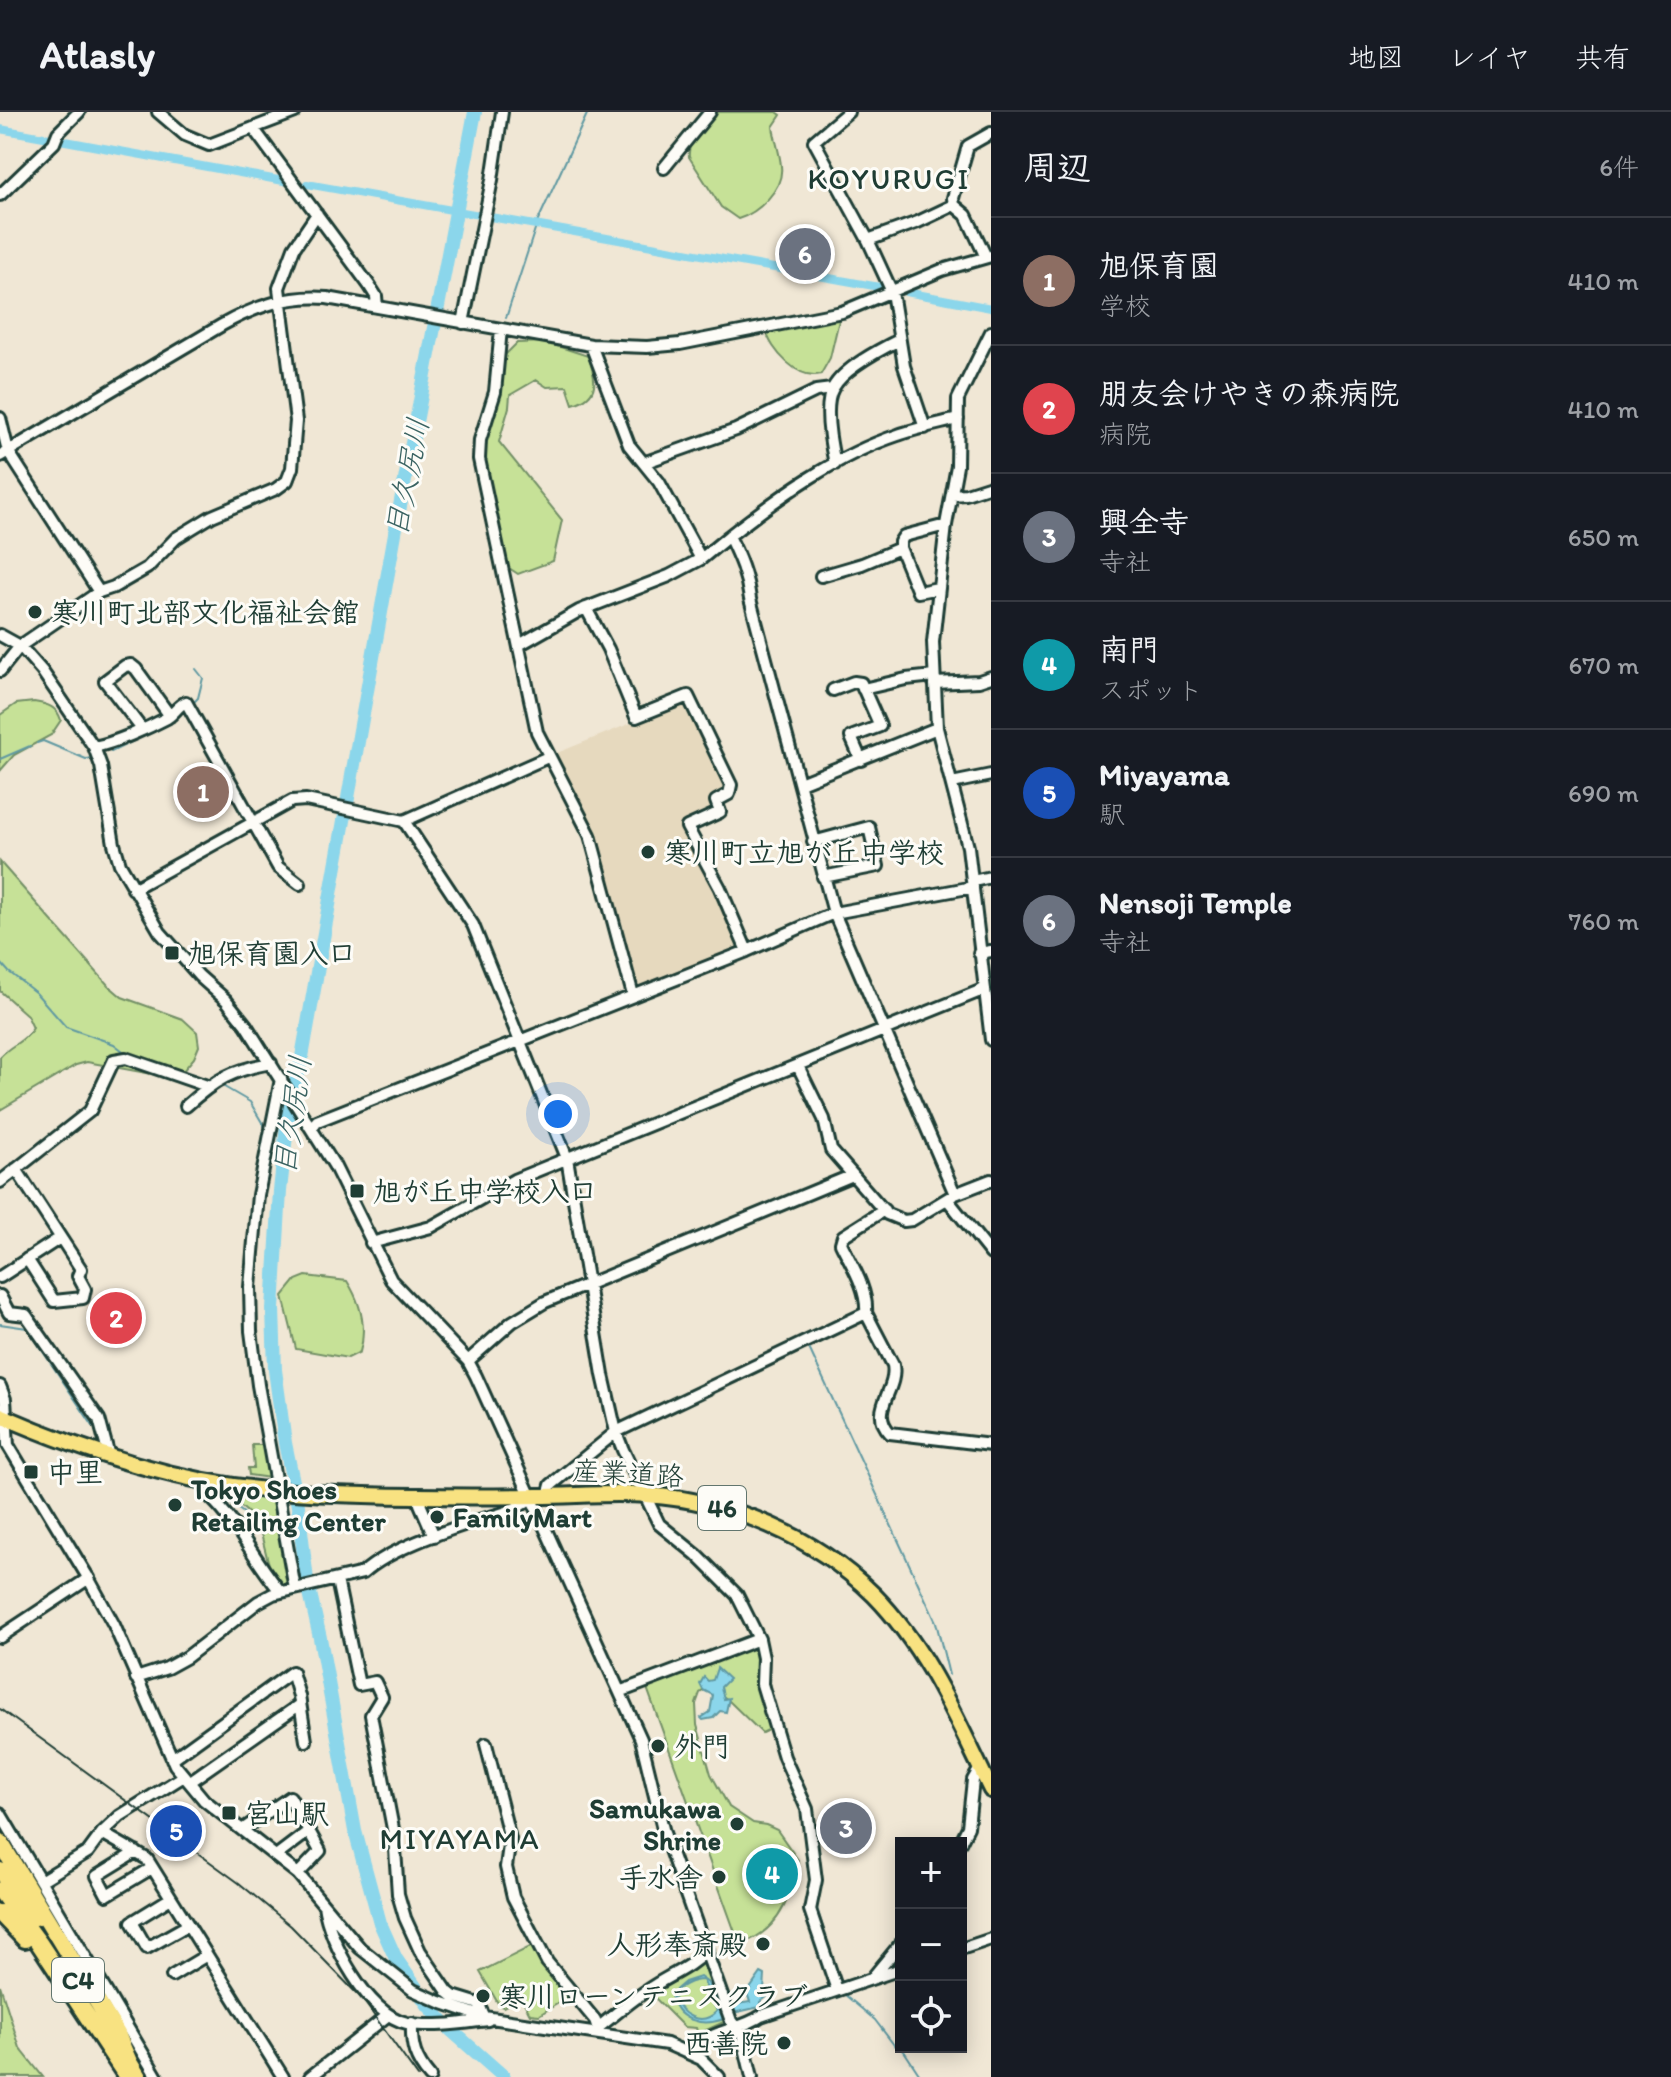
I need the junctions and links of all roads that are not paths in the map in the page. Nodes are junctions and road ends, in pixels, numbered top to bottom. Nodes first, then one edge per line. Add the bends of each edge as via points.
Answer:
1 (79, 112) edge
2 (158, 112) edge
3 (295, 112) edge
4 (502, 112) edge
5 (710, 112) edge
6 (848, 112) edge
7 (253, 128) junction
8 (991, 133) edge
9 (664, 168) dead end
10 (0, 195) edge
11 (954, 205) junction
12 (317, 214) junction
13 (868, 240) junction
14 (988, 256) edge
15 (892, 292) junction
16 (279, 301) junction
17 (377, 307) junction
18 (462, 322) junction
19 (501, 329) junction
20 (991, 332) edge
21 (899, 340) junction
22 (591, 345) junction
23 (832, 389) junction
24 (0, 418) edge
25 (958, 419) junction
26 (925, 428) junction
27 (4, 454) edge
28 (646, 462) junction
29 (835, 464) junction
30 (991, 486) edge
31 (952, 495) junction
32 (946, 525) junction
33 (729, 536) junction
34 (900, 548) junction
35 (701, 559) junction
36 (821, 576) dead end
37 (938, 588) junction
38 (99, 592) junction
39 (586, 608) junction
40 (0, 624) edge
41 (0, 635) edge
42 (16, 643) junction
43 (519, 645) junction
44 (0, 671) edge
45 (991, 677) edge
46 (934, 680) junction
47 (863, 689) junction
48 (833, 690) dead end
49 (170, 716) junction
50 (141, 728) junction
51 (937, 728) junction
52 (94, 747) junction
53 (548, 757) junction
54 (861, 760) junction
55 (991, 775) edge
56 (800, 783) junction
57 (952, 783) junction
58 (404, 821) junction
59 (252, 822) junction
60 (813, 842) junction
61 (823, 877) junction
62 (991, 877) edge
63 (300, 884) dead end
64 (973, 884) junction
65 (133, 889) junction
66 (834, 913) junction
67 (747, 951) junction
68 (991, 951) edge
69 (979, 953) junction
70 (985, 989) junction
71 (633, 995) junction
72 (990, 1023) edge
73 (885, 1029) junction
74 (991, 1040) edge
75 (518, 1041) junction
76 (271, 1063) junction
77 (798, 1066) junction
78 (282, 1080) junction
79 (207, 1086) junction
80 (186, 1106) dead end
81 (309, 1124) junction
82 (567, 1158) junction
83 (16, 1169) junction
84 (853, 1175) junction
85 (991, 1180) edge
86 (0, 1182) edge
87 (951, 1197) junction
88 (884, 1210) junction
89 (60, 1238) junction
90 (371, 1243) junction
91 (991, 1254) edge
92 (27, 1259) junction
93 (0, 1277) edge
94 (590, 1284) junction
95 (0, 1296) edge
96 (866, 1313) junction
97 (468, 1361) junction
98 (0, 1386) edge
99 (2, 1416) edge
100 (616, 1432) junction
101 (3, 1440) edge
102 (991, 1445) edge
103 (109, 1456) junction
104 (278, 1490) junction
105 (420, 1494) junction
106 (645, 1495) junction
107 (532, 1496) junction
108 (548, 1496) junction
109 (211, 1498) dead end
110 (434, 1536) junction
111 (89, 1578) junction
112 (337, 1580) junction
113 (297, 1588) junction
114 (281, 1592) junction
115 (0, 1637) edge
116 (759, 1639) junction
117 (136, 1678) junction
118 (622, 1691) junction
119 (299, 1705) junction
120 (306, 1741) dead end
121 (486, 1744) dead end
122 (172, 1759) junction
123 (980, 1768) junction
124 (186, 1779) junction
125 (991, 1790) edge
126 (0, 1813) edge
127 (242, 1830) junction
128 (309, 1831) junction
129 (102, 1833) junction
130 (963, 1837) edge
131 (0, 1842) edge
132 (136, 1852) junction
133 (276, 1856) junction
134 (152, 1868) junction
135 (0, 1871) edge
136 (298, 1874) junction
137 (42, 1880) junction
138 (0, 1890) edge
139 (171, 1898) junction
140 (324, 1903) junction
141 (0, 1913) edge
142 (188, 1925) junction
143 (991, 1939) edge
144 (967, 1947) edge
145 (707, 1950) junction
146 (895, 1950) edge
147 (207, 1955) junction
148 (895, 1971) edge
149 (172, 1976) dead end
150 (872, 1979) junction
151 (837, 1990) junction
152 (76, 1998) junction
153 (387, 2016) junction
154 (468, 2017) junction
155 (484, 2017) junction
156 (501, 2019) junction
157 (418, 2024) junction
158 (736, 2028) junction
159 (599, 2030) junction
160 (691, 2054) junction
161 (128, 2069) edge
162 (317, 2075) edge
163 (138, 2077) edge
164 (157, 2077) edge
165 (283, 2077) edge
166 (430, 2077) edge
167 (719, 2077) edge
168 (752, 2077) edge

1 - 10 street
2 - 7 street via 185,135 209,145
3 - 7 street
4 - 18 street
5 - 9 street
6 - 13 street via 814,141
7 - 12 street
8 - 11 street via 968,146
11 - 13 street
11 - 14 street via 966,215
12 - 16 street via 294,248
12 - 17 street via 376,296
13 - 15 street
14 - 15 street
15 - 21 street
15 - 22 street via 842,312 680,344
16 - 17 street via 303,296
16 - 27 street via 222,325
16 - 38 street via 296,421 287,481 212,516 176,538 147,568
17 - 18 street
18 - 19 street
19 - 22 street
19 - 43 street via 495,392 479,459
20 - 25 street via 958,399
21 - 23 street via 862,359
21 - 26 street
22 - 28 street via 629,445
23 - 28 street
23 - 29 street via 830,444
24 - 27 street
25 - 26 street
25 - 31 street
26 - 29 street
27 - 38 street
28 - 35 street
29 - 33 street
30 - 31 street
31 - 32 street
32 - 34 street via 904,536
32 - 37 street
33 - 35 street
33 - 56 street via 748,582
34 - 36 street
34 - 37 street via 918,592
35 - 39 street
37 - 46 street
38 - 42 street
39 - 43 street
39 - 67 street via 636,717 688,696 731,785 729,794 716,801 720,812 687,827
40 - 42 street
41 - 42 street
42 - 44 street
42 - 52 street
43 - 53 street via 537,732
45 - 46 street
46 - 47 street via 906,679
46 - 51 street
47 - 48 street via 854,682
47 - 54 street via 880,726 851,737
49 - 50 street
49 - 50 street via 136,669 125,666 105,681
49 - 59 street via 186,702
50 - 52 street
51 - 54 street
51 - 57 street
52 - 65 street via 114,844
53 - 58 street
53 - 71 street via 590,835
54 - 56 street
55 - 57 street
56 - 60 street
57 - 64 street
58 - 59 street via 306,800 292,801
58 - 75 street via 473,925
59 - 63 street via 278,867
59 - 65 street
60 - 61 street
60 - 61 street via 869,827 878,866
61 - 66 street
62 - 64 street
64 - 66 street
64 - 69 street
65 - 76 street via 172,948 226,1000
66 - 67 street
66 - 73 street
67 - 71 street
68 - 69 street
69 - 70 street
70 - 72 street
70 - 73 street
71 - 75 street
72 - 74 street
73 - 77 street
73 - 87 street
75 - 81 street
75 - 82 street
76 - 78 street
76 - 79 street
77 - 82 street
77 - 84 street via 819,1107 831,1150
78 - 81 street
78 - 104 street via 258,1195 250,1287 251,1331
79 - 80 street
79 - 83 street via 126,1058 114,1060 90,1111
81 - 90 street
82 - 90 street via 501,1187 440,1223
82 - 94 street
83 - 86 street
83 - 89 street
84 - 88 street
84 - 94 street
85 - 87 street
87 - 88 street via 912,1220
87 - 91 street
88 - 96 street via 843,1236 841,1243 858,1277
89 - 92 street
89 - 92 street via 81,1269 83,1298 54,1301
90 - 97 street via 391,1280
92 - 93 street
94 - 97 street via 512,1322
94 - 100 street
95 - 103 street via 9,1313 26,1315 99,1419
96 - 100 street
96 - 102 street via 895,1374 881,1408 886,1430
97 - 107 street
98 - 99 street via 5,1399
99 - 101 street
99 - 103 main road, 46
100 - 106 street
100 - 108 street via 551,1485
101 - 111 street
103 - 104 main road, 46 via 158,1470
104 - 105 main road, 産業道路 / 46
104 - 113 street
105 - 107 main road, 産業道路 / 46
105 - 110 street
106 - 108 main road, 産業道路 / 46
106 - 116 street via 659,1524 737,1595
106 - 123 main road, 産業道路 / 46 via 700,1502 756,1519 802,1541 852,1576 896,1618 924,1656
107 - 108 main road, 産業道路 / 46
107 - 110 street via 515,1510
107 - 118 street
109 - 114 street via 236,1524
110 - 112 street via 363,1573
111 - 115 street
111 - 117 street
112 - 113 street
112 - 155 street via 359,1685 377,1683 382,1697 371,1715 394,1834 401,1907 432,1971 453,1996 479,2004
113 - 114 street
114 - 117 street via 258,1602 187,1657
116 - 118 street
116 - 151 street via 762,1684 784,1757 807,1809 816,1880 810,1910
117 - 122 street
118 - 145 street via 641,1739 664,1833
119 - 120 street
119 - 122 street via 292,1672
119 - 124 street
121 - 159 street via 510,1839 506,1867 513,1897 547,1962
122 - 124 street
123 - 125 main road, 産業道路 / 46
123 - 130 street
124 - 127 street
124 - 129 street via 129,1809
126 - 137 street
127 - 128 street via 290,1797
127 - 133 street
128 - 133 street
128 - 136 street via 320,1851
129 - 132 street
129 - 137 street via 88,1852
131 - 161 highway via 117,2034
132 - 134 street
132 - 134 street via 97,1876 107,1895
133 - 136 street
134 - 139 street
135 - 161 highway, C4 via 44,1928
136 - 140 street
137 - 164 street
138 - 152 highway, C4
139 - 142 street
139 - 142 street via 132,1922 147,1948
140 - 153 street via 335,1943
140 - 154 street via 374,1962 413,1990
141 - 152 highway
142 - 147 street
143 - 144 street
145 - 158 street
145 - 159 street via 686,1970 616,2011
146 - 150 street
147 - 149 street
147 - 165 street
148 - 150 street
150 - 151 street
151 - 158 street
152 - 161 highway, C4
153 - 157 street
153 - 162 street
154 - 155 street
154 - 156 street
154 - 157 street
155 - 156 street
156 - 159 street
157 - 166 street via 411,2045
158 - 160 street via 697,2043
158 - 168 street
159 - 160 street
160 - 167 street
161 - 163 highway, C4

